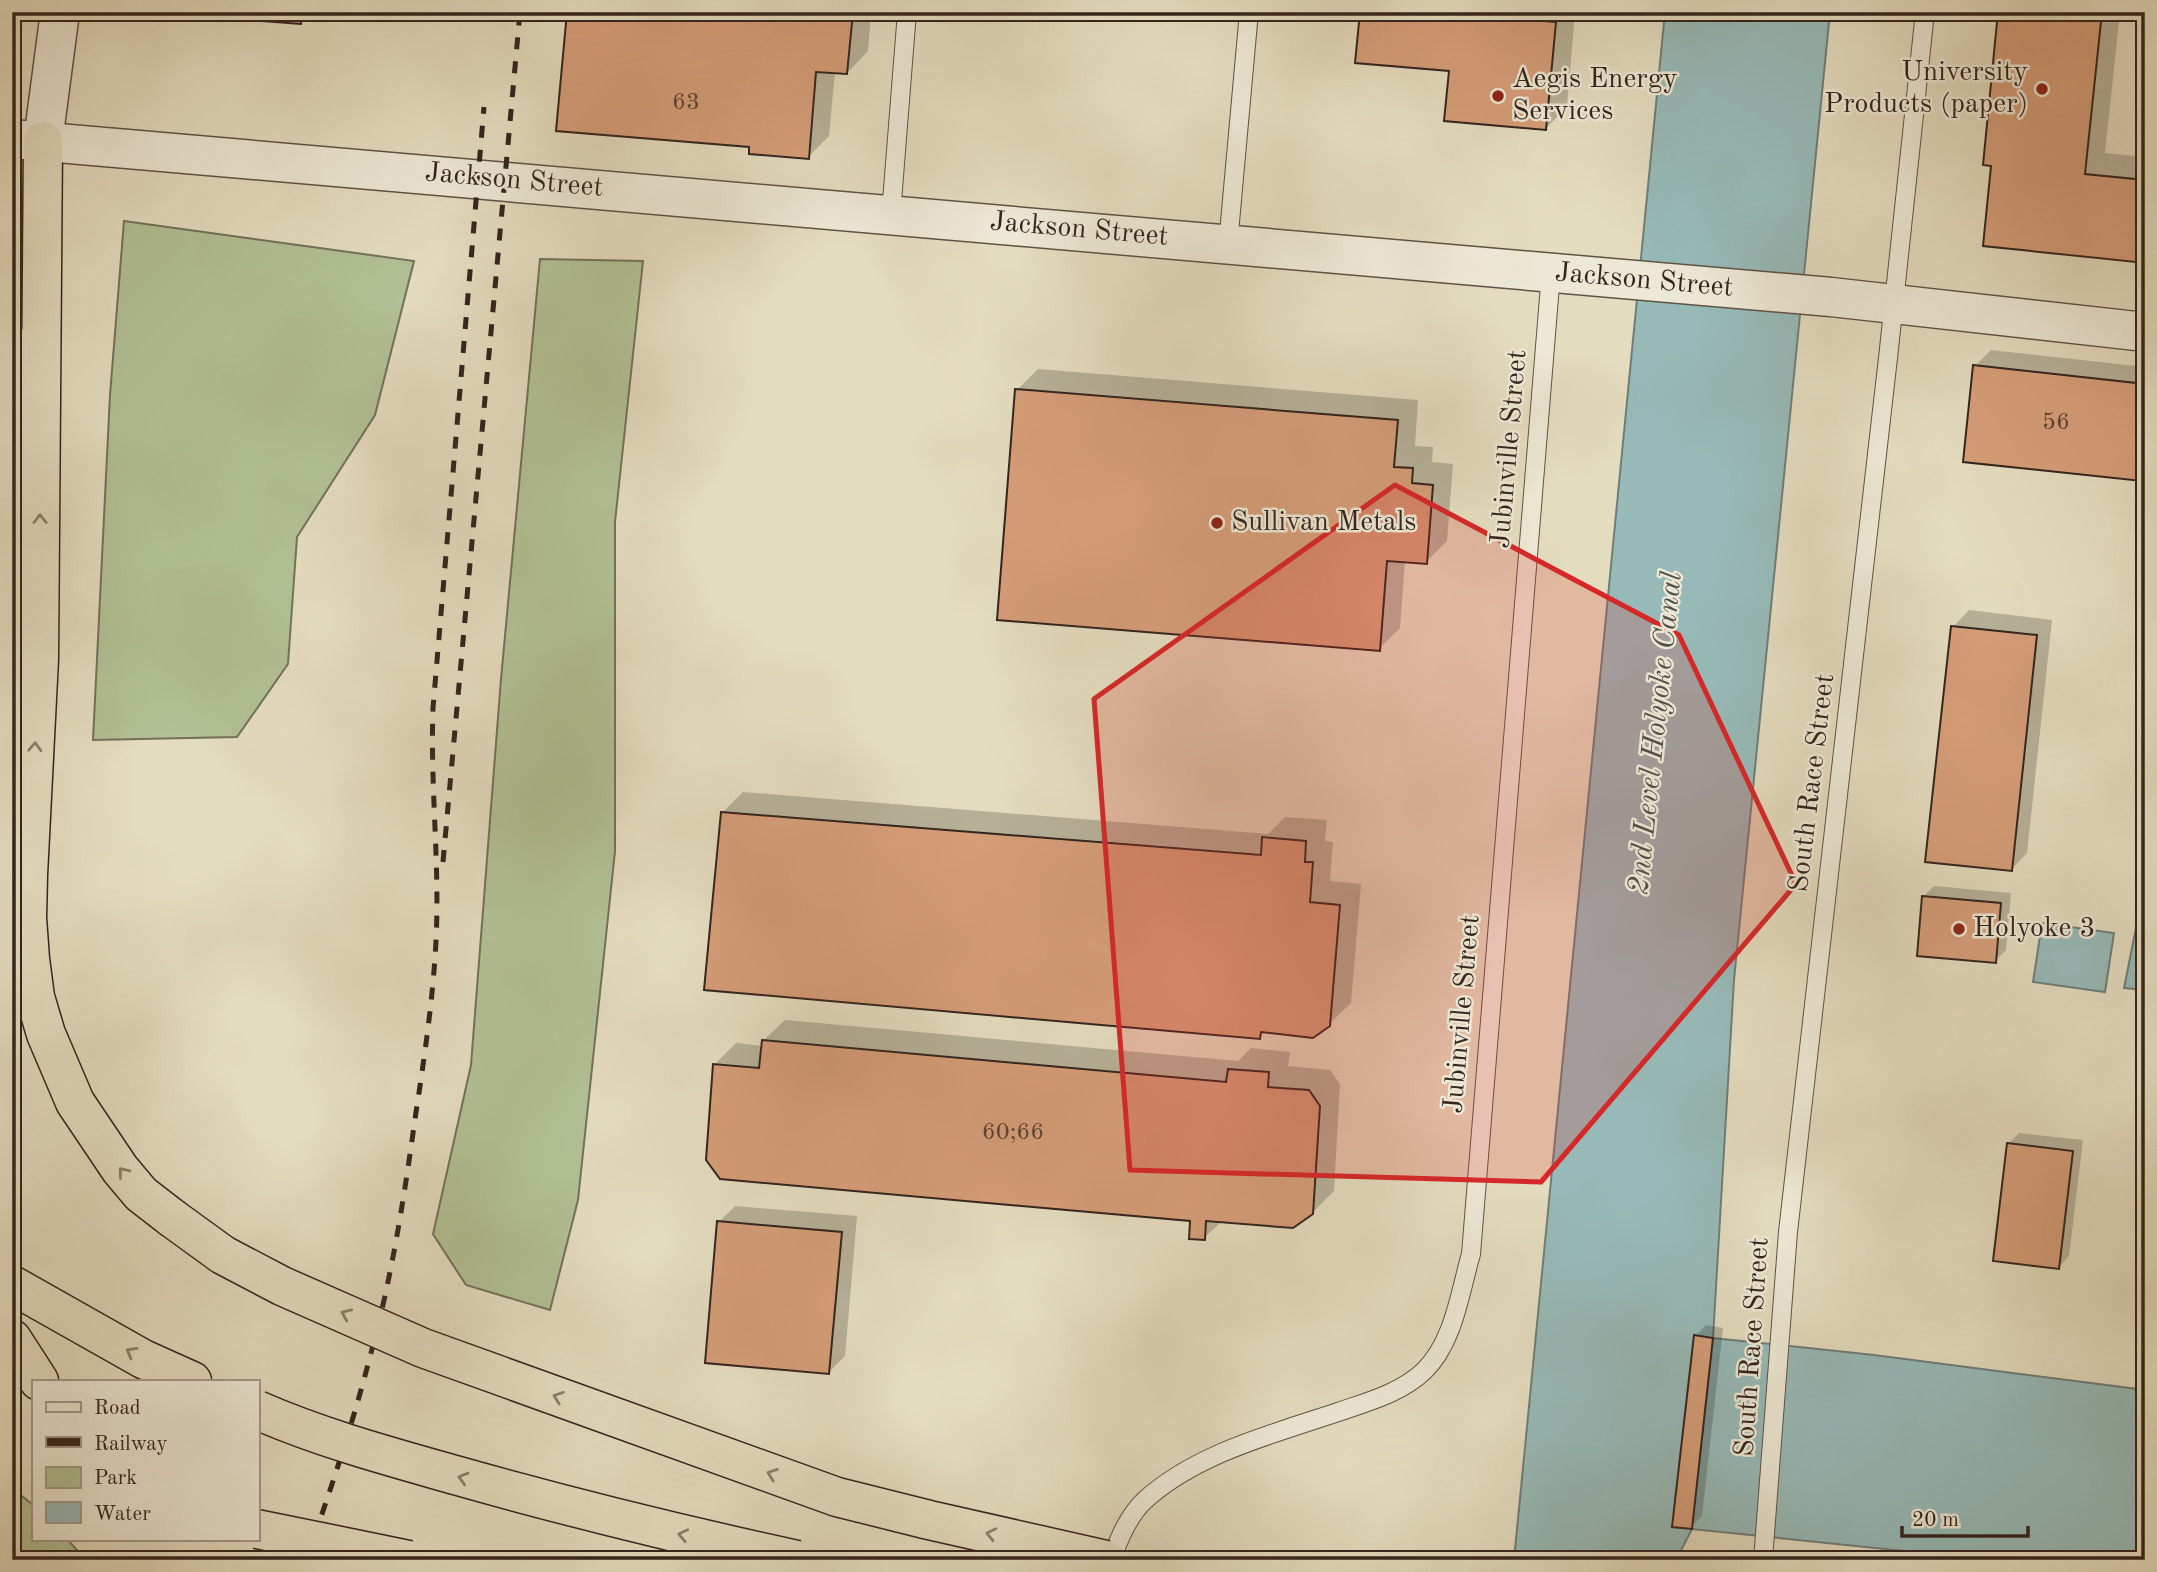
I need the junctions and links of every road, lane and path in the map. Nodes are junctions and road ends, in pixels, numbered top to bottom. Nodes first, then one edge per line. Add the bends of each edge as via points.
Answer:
1 (60, 12) edge
2 (907, 12) edge
3 (1249, 12) edge
4 (1925, 12) edge
5 (27, 140) edge
6 (891, 214) junction
7 (1228, 244) junction
8 (1550, 273) junction
9 (1894, 303) junction
10 (2145, 332) edge
11 (12, 415) edge
12 (12, 1285) edge
13 (12, 1339) edge
14 (38, 1380) edge
15 (190, 1380) edge
16 (259, 1411) edge
17 (259, 1530) edge
18 (409, 1560) edge
19 (797, 1560) edge
20 (1108, 1560) edge
21 (1763, 1560) edge

1 - 5 street
2 - 6 lane
3 - 7 lane
4 - 9 lane, South Race Street
5 - 6 street, Jackson Street
5 - 11 highway
20 -> 5 highway, bridge via 837,1497 422,1348 223,1255 134,1186 94,1134 46,1034 30,959 28,886 39,659
6 - 7 street, Jackson Street
7 - 8 street, Jackson Street
8 - 9 street, Jackson Street
8 - 20 lane, Jubinville Street via 1471,1254 1456,1308 1443,1344 1425,1370 1406,1385 1182,1473 1144,1502 1124,1527
9 - 10 street, Jackson Street
9 - 21 lane, South Race Street via 1788,1233
15 -> 12 highway via 143,1359
13 - 14 highway
19 -> 16 highway, bridge via 531,1497 359,1448
17 - 18 highway, bridge

